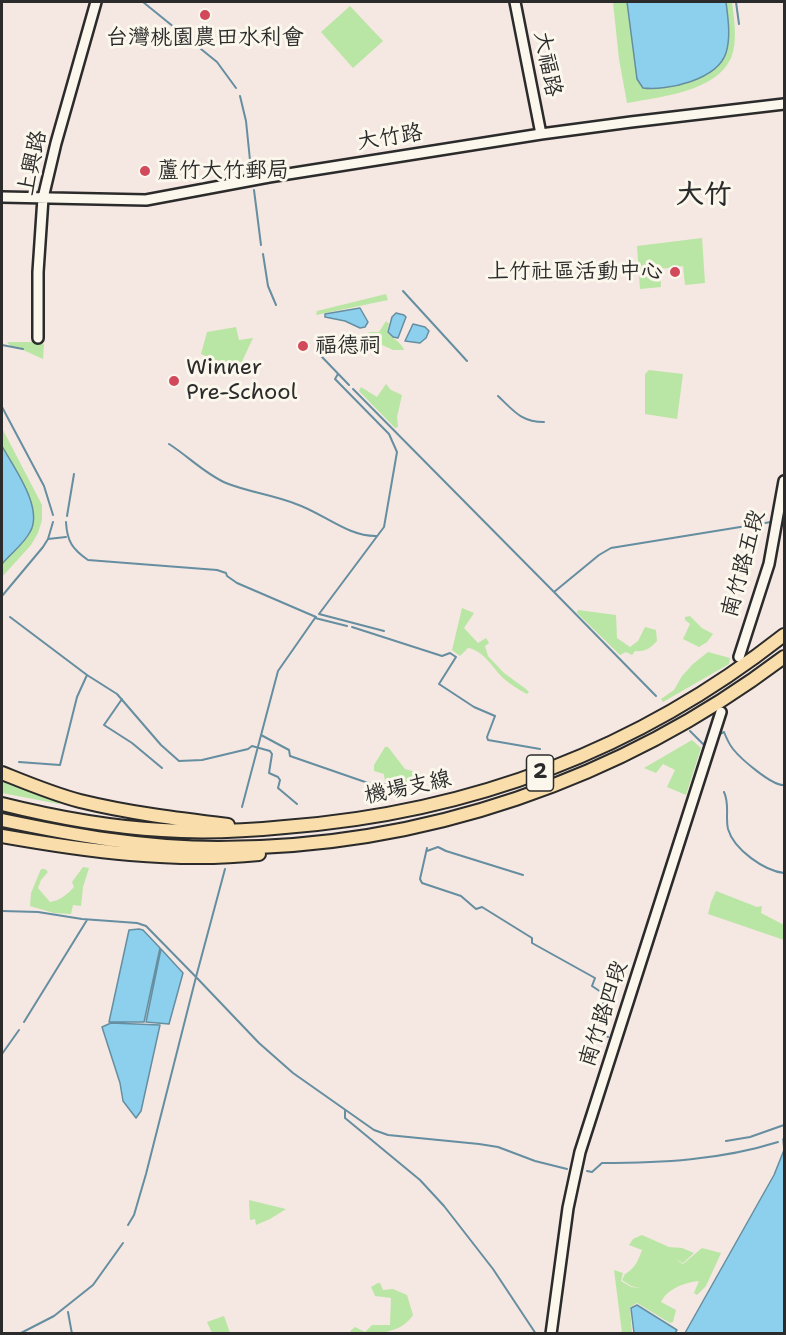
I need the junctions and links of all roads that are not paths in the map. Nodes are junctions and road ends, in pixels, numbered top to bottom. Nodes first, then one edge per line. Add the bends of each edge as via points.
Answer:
1 (96, 2) edge
2 (515, 2) edge
3 (784, 104) edge
4 (541, 134) junction
5 (2, 197) edge
6 (43, 198) junction
7 (38, 338) dead end
8 (784, 481) edge
9 (784, 635) edge
10 (739, 657) dead end
11 (784, 657) edge
12 (721, 712) dead end
13 (2, 772) edge
14 (2, 804) edge
15 (2, 820) edge
16 (265, 829) junction
17 (2, 836) edge
18 (328, 843) junction
19 (551, 1334) edge

1 - 6 street, 上興路
2 - 4 street, 大福路
3 - 4 street, 大竹路
4 - 6 street, 大竹路 via 146,200
5 - 6 street, 大竹路
6 - 7 street, 上興路
8 - 10 street, 南竹路五段 via 769,564
9 - 16 highway, 機場支線 / 2 via 744,667 625,738 527,778 453,801 375,818
11 - 18 highway, 機場支線 / 2 via 681,725 575,778 458,818
12 - 19 street, 南竹路四段 via 580,1152 568,1208
13 - 16 highway via 43,790 101,806
14 - 16 highway, 機場支線 / 2 via 102,824 163,831
15 - 18 highway, 機場支線 / 2 via 116,841 161,845 216,848
17 - 18 highway via 172,857 234,857

